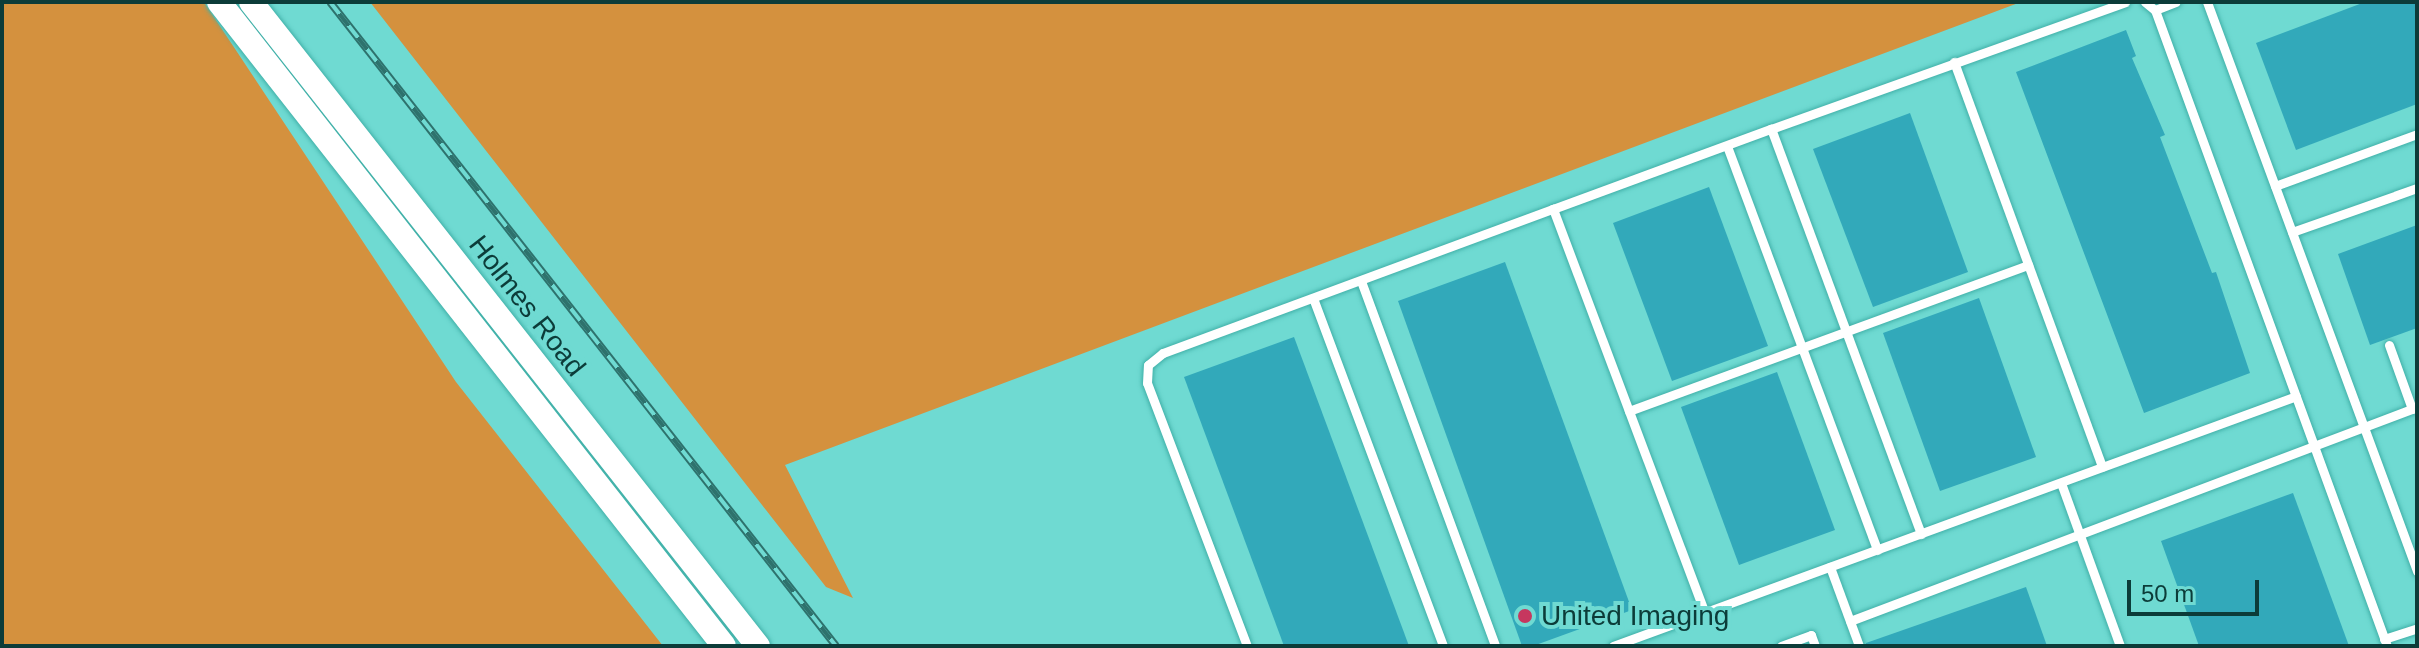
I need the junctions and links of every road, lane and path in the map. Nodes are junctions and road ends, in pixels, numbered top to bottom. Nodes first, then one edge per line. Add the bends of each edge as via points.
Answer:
1 (219, 2) edge
2 (251, 2) edge
3 (2125, 2) edge
4 (2145, 2) edge
5 (2176, 2) edge
6 (2207, 2) edge
7 (2155, 10) junction
8 (1954, 62) junction
9 (1771, 129) junction
10 (2417, 134) edge
11 (1727, 146) junction
12 (2275, 186) junction
13 (2417, 188) edge
14 (1553, 209) junction
15 (2292, 232) junction
16 (2028, 265) junction
17 (1361, 281) junction
18 (1313, 298) junction
19 (1847, 331) junction
20 (2389, 345) dead end
21 (1801, 348) junction
22 (2296, 396) junction
23 (2415, 408) edge
24 (1629, 411) junction
25 (2364, 427) junction
26 (2314, 446) junction
27 (2102, 467) junction
28 (2061, 483) junction
29 (1921, 534) junction
30 (2079, 535) junction
31 (1877, 550) junction
32 (1830, 567) junction
33 (2417, 571) edge
34 (1705, 613) junction
35 (1850, 621) junction
36 (2417, 628) edge
37 (2386, 643) edge
38 (724, 646) edge
39 (758, 646) edge
40 (1247, 646) edge
41 (1443, 646) edge
42 (1495, 646) edge
43 (1613, 646) edge
44 (1781, 646) edge
45 (1815, 646) edge
46 (1859, 646) edge
47 (2120, 646) edge

1 - 38 main road, Holmes Road
2 - 39 main road, Holmes Road
3 - 8 lane
4 - 7 lane
5 - 7 lane
6 - 12 lane
7 - 22 lane
8 - 9 lane
8 - 16 lane
9 - 11 lane
9 - 19 lane
10 - 12 lane
11 - 14 lane
11 - 21 lane
12 - 15 lane
13 - 15 lane
14 - 17 lane
14 - 24 lane
15 - 25 lane
16 - 19 lane
16 - 27 lane
17 - 18 lane
17 - 42 lane
18 - 40 lane via 1163,353 1147,374
18 - 41 lane
19 - 21 lane
19 - 29 lane
20 - 23 lane
21 - 24 lane
21 - 31 lane
22 - 26 lane
22 - 27 lane
23 - 25 lane
24 - 34 lane
25 - 26 lane
25 - 33 lane
26 - 30 lane
26 - 37 lane
27 - 28 lane
28 - 29 lane
28 - 30 lane
29 - 31 lane
30 - 35 lane
30 - 47 lane
31 - 32 lane
32 - 34 lane
32 - 35 lane
34 - 43 lane
35 - 46 lane
36 - 37 lane
44 - 45 lane via 1811,635

